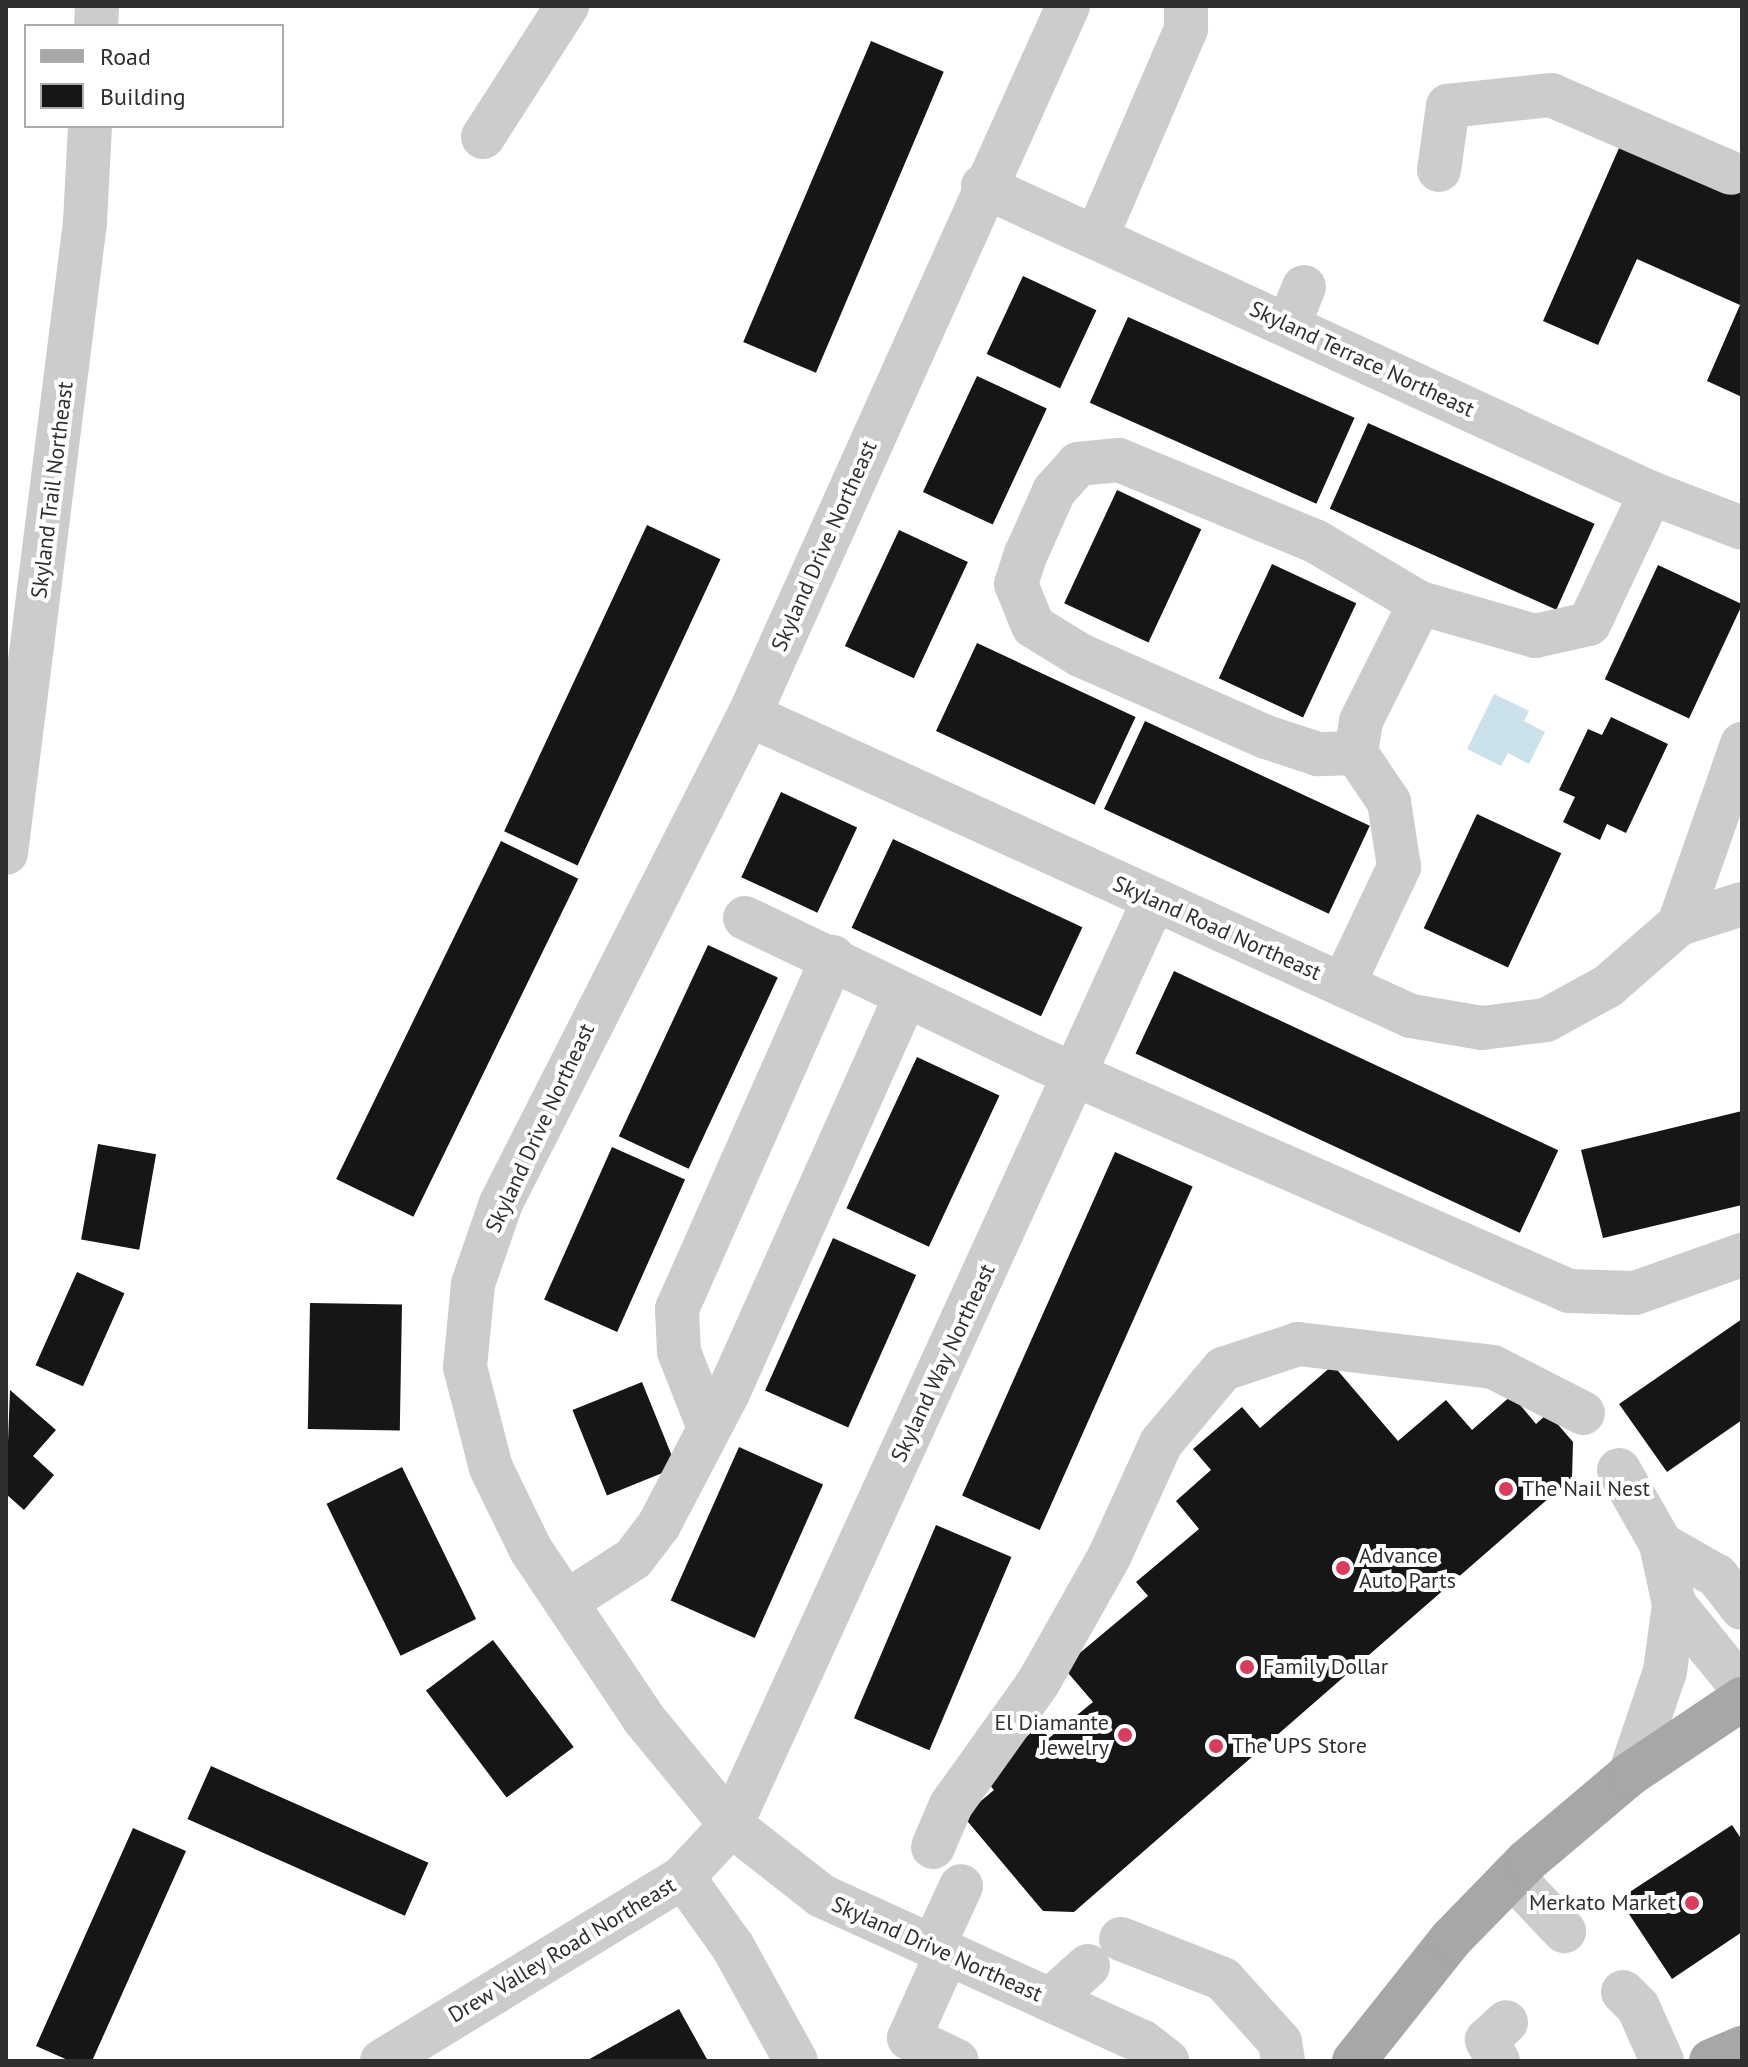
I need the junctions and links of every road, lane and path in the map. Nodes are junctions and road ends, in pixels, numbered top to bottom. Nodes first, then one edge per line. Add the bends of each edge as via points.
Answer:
1 (567, 6) edge
2 (1186, 6) edge
3 (1066, 7) edge
4 (90, 128) edge
5 (483, 137) dead end
6 (1439, 170) dead end
7 (1731, 173) dead end
8 (983, 186) junction
9 (1096, 238) junction
10 (1651, 493) junction
11 (1742, 528) edge
12 (1420, 603) junction
13 (749, 715) junction
14 (1742, 744) edge
15 (1356, 753) junction
16 (6, 853) edge
17 (1154, 900) junction
18 (1742, 904) edge
19 (745, 918) dead end
20 (1679, 924) junction
21 (833, 957) junction
22 (1343, 985) junction
23 (906, 996) junction
24 (1075, 1073) junction
25 (1742, 1255) edge
26 (1583, 1413) dead end
27 (707, 1423) junction
28 (1619, 1470) dead end
29 (1661, 1544) junction
30 (566, 1602) junction
31 (1674, 1604) junction
32 (1742, 1608) edge
33 (1742, 1688) edge
34 (1742, 1699) edge
35 (1630, 1774) junction
36 (731, 1825) junction
37 (933, 1847) dead end
38 (1512, 1876) junction
39 (683, 1877) junction
40 (961, 1886) dead end
41 (1564, 1931) dead end
42 (940, 1950) junction
43 (1623, 1992) dead end
44 (1050, 2000) junction
45 (1742, 2048) edge
46 (898, 2054) edge
47 (382, 2061) edge
48 (796, 2061) edge
49 (957, 2061) edge
50 (1167, 2061) edge
51 (1283, 2061) edge
52 (1354, 2061) edge
53 (1662, 2061) edge
54 (1711, 2061) edge

1 - 5 street
2 - 9 street via 1186,29
3 - 8 street, Skyland Drive Northeast
4 - 16 street, Skyland Trail Northeast via 85,222
6 - 7 street via 1448,106 1551,95
8 - 9 street, Skyland Terrace Northeast
8 - 13 street, Skyland Drive Northeast
9 - 10 street, Skyland Terrace Northeast via 1209,268 1296,306
10 - 11 street, Skyland Terrace Northeast
10 - 12 street via 1589,624 1535,636
12 - 15 street via 1361,721
12 - 15 street via 1315,541 1119,460 1078,464 1054,491 1026,554 1016,584 1033,626 1080,655 1266,737 1318,754
13 - 17 street, Skyland Road Northeast
13 - 30 street, Skyland Drive Northeast via 501,1203 473,1284 465,1367 491,1468
14 - 20 street
15 - 22 street via 1389,802 1399,867
17 - 22 street, Skyland Road Northeast
17 - 24 street, Skyland Way Northeast
18 - 20 street, Skyland Road Northeast
19 - 21 street
20 - 22 street, Skyland Road Northeast via 1608,986 1546,1020 1482,1028 1411,1016
21 - 23 street
21 - 27 street via 677,1309 679,1352
23 - 24 street
23 - 27 street via 729,1391
24 - 25 street via 1569,1291 1635,1293
24 - 36 street, Skyland Way Northeast
26 - 37 street via 1493,1367 1298,1344 1223,1369 1161,1443 1110,1555 1038,1683 951,1805
27 - 30 street via 690,1470 633,1559
28 - 29 street
29 - 31 street
29 - 32 street via 1717,1576
30 - 36 street, Skyland Drive Northeast via 644,1719
31 - 33 street
31 - 35 street via 1665,1671
34 - 35 main road
35 - 38 main road
36 - 39 street, Drew Valley Road Northeast
36 - 42 street, Skyland Drive Northeast via 822,1896
38 - 41 street
38 - 52 main road via 1451,1939
39 - 47 street, Drew Valley Road Northeast
39 - 48 street via 733,1947
40 - 42 street
42 - 44 street, Skyland Drive Northeast
42 - 46 street
43 - 53 street via 1638,2007
44 - 50 street, Skyland Drive Northeast via 1143,2042
44 - 51 street via 1105,1952 1229,1970 1280,2042
45 - 54 main road
46 - 49 street

